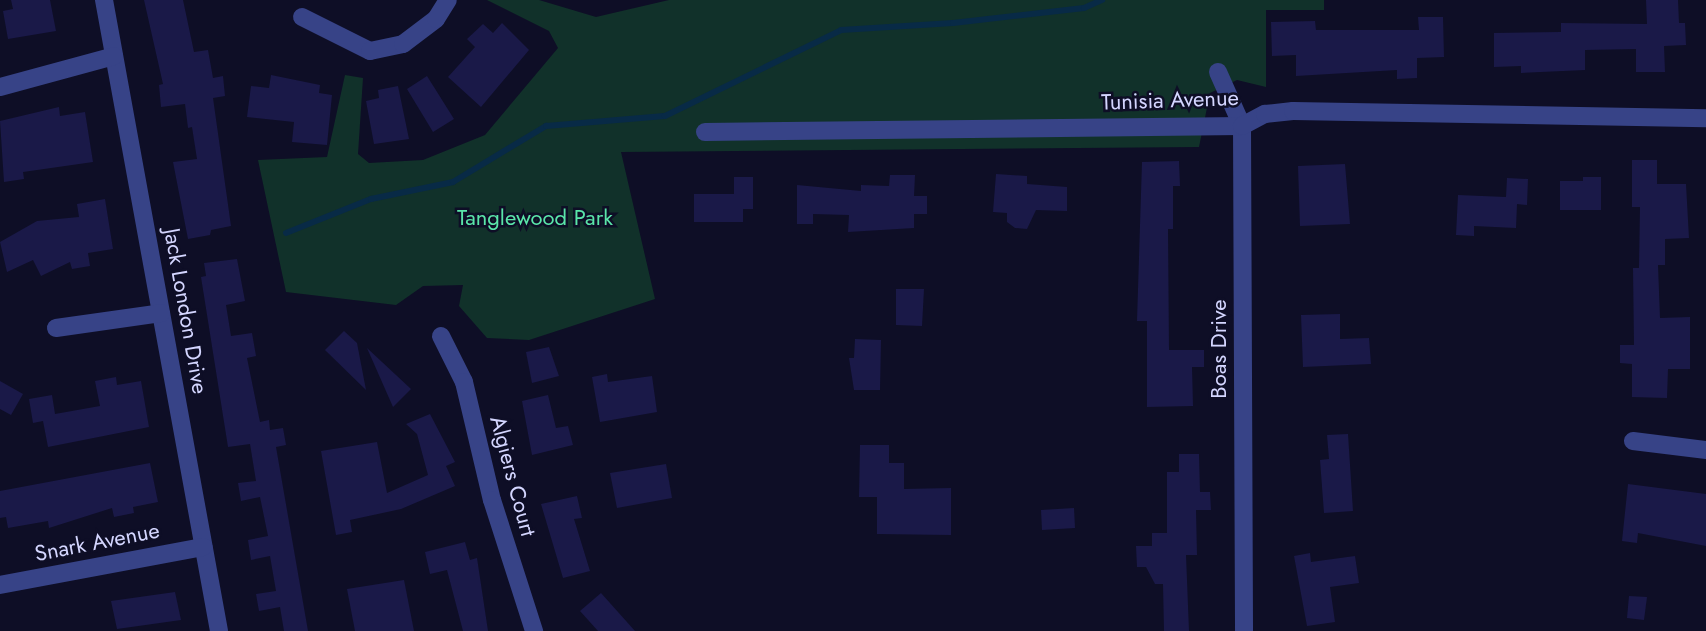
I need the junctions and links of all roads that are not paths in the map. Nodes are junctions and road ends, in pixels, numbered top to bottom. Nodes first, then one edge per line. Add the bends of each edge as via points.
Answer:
1 (104, 0) edge
2 (448, 0) edge
3 (302, 17) dead end
4 (114, 56) junction
5 (1218, 72) dead end
6 (0, 87) edge
7 (1706, 118) edge
8 (1242, 126) junction
9 (705, 132) dead end
10 (161, 313) junction
11 (56, 328) dead end
12 (441, 336) dead end
13 (1634, 441) dead end
14 (1706, 450) edge
15 (203, 547) junction
16 (0, 585) edge
17 (219, 631) edge
18 (534, 631) edge
19 (1244, 631) edge

1 - 4 street, Jack London Drive
2 - 3 street via 436,19 403,44 370,51
4 - 6 street
4 - 10 street, Jack London Drive
5 - 8 street, Boas Drive
7 - 8 street, Tunisia Avenue via 1293,111 1265,114
8 - 9 street, Tunisia Avenue
8 - 19 street, Boas Drive
10 - 11 street
10 - 15 street, Jack London Drive
12 - 18 street, Algiers Court via 464,382 492,500
13 - 14 street
15 - 16 street, Snark Avenue
15 - 17 street, Jack London Drive

